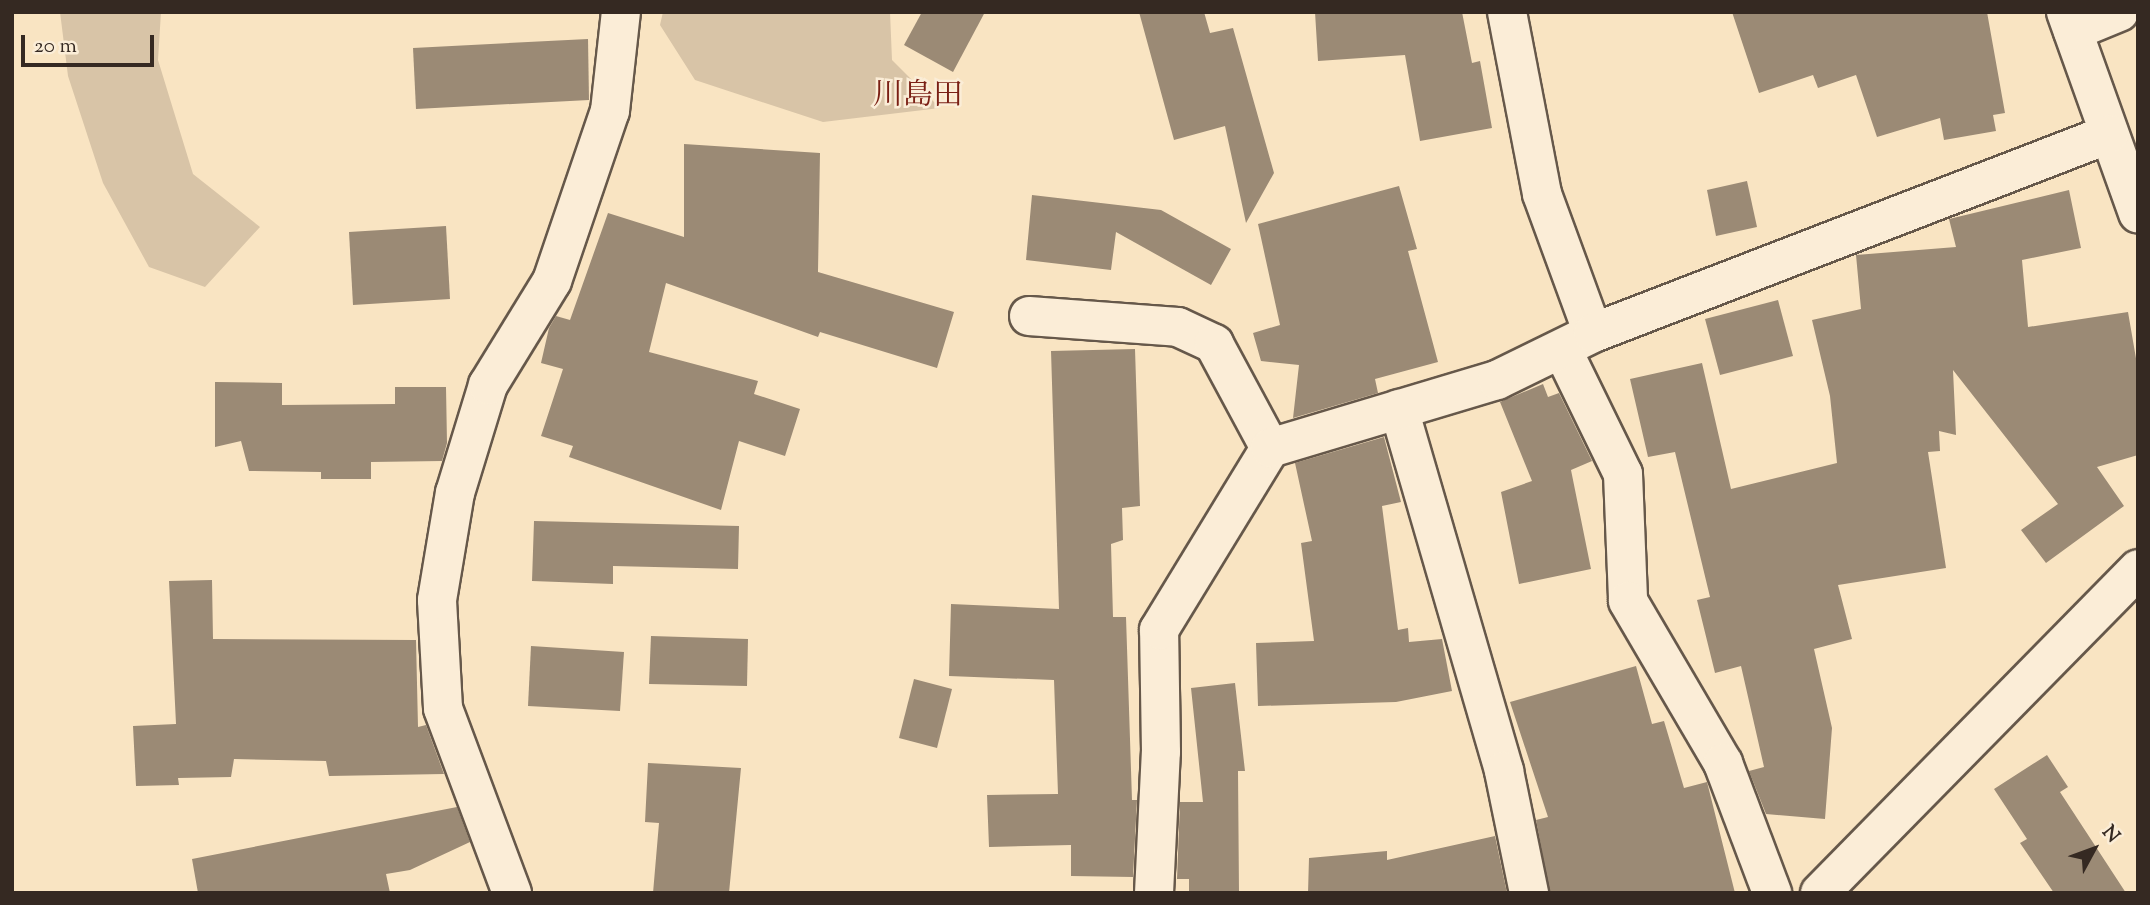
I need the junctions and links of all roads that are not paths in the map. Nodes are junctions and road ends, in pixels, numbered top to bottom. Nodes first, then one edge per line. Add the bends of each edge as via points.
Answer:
1 (621, 12) edge
2 (1507, 12) edge
3 (2119, 12) edge
4 (2070, 22) edge
5 (2109, 134) junction
6 (2138, 213) edge
7 (1029, 316) dead end
8 (1577, 341) junction
9 (1399, 410) junction
10 (1270, 448) junction
11 (2138, 569) edge
12 (513, 893) edge
13 (1154, 893) edge
14 (1529, 893) edge
15 (1772, 893) edge
16 (1820, 893) edge

1 - 12 street via 610,111 552,281 488,385 456,493 437,600 443,708
2 - 8 street via 1542,194
3 - 4 street
4 - 5 street
5 - 6 street
5 - 8 street
7 - 10 street via 1178,327 1214,344
8 - 9 street via 1497,380
8 - 15 street via 1623,474 1628,601 1723,763
9 - 10 street
9 - 14 street via 1504,771
10 - 13 street via 1159,631 1161,752
11 - 16 street

